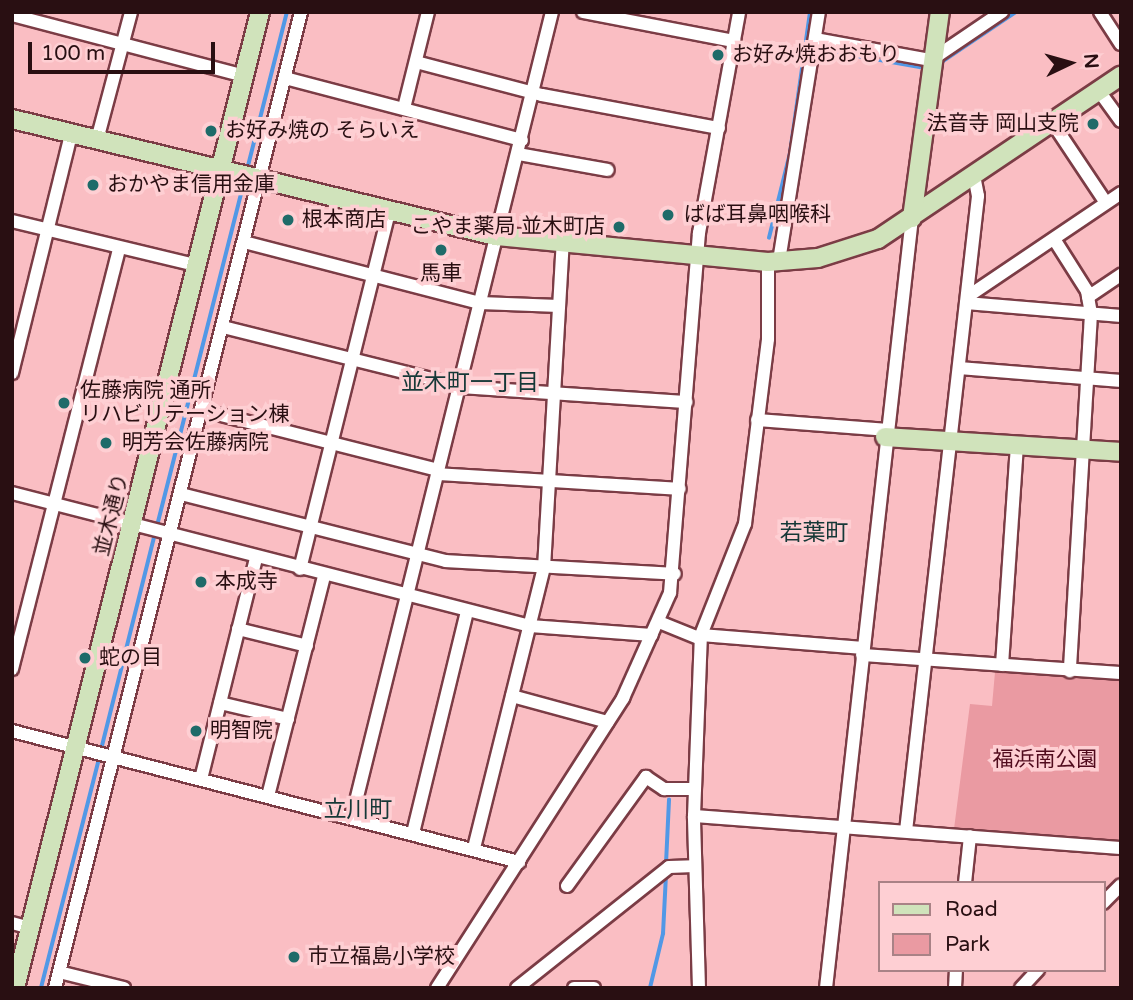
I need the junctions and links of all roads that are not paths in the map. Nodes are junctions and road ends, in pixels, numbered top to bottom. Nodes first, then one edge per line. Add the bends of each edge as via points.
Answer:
1 (131, 12) edge
2 (260, 12) edge
3 (301, 12) edge
4 (428, 12) edge
5 (552, 12) edge
6 (583, 12) edge
7 (739, 12) edge
8 (819, 12) edge
9 (940, 12) edge
10 (1002, 12) edge
11 (1100, 12) edge
12 (12, 15) edge
13 (815, 39) junction
14 (734, 41) junction
15 (123, 44) junction
16 (1121, 44) edge
17 (932, 60) junction
18 (416, 62) junction
19 (244, 76) junction
20 (1121, 76) edge
21 (285, 78) junction
22 (1100, 91) junction
23 (534, 93) junction
24 (404, 108) junction
25 (12, 119) edge
26 (1121, 121) edge
27 (1052, 122) junction
28 (719, 128) junction
29 (71, 134) junction
30 (97, 140) junction
31 (522, 140) junction
32 (519, 154) junction
33 (608, 170) dead end
34 (974, 175) junction
35 (243, 176) junction
36 (1121, 193) edge
37 (1106, 203) junction
38 (389, 211) junction
39 (912, 218) junction
40 (12, 221) edge
41 (47, 229) junction
42 (497, 236) junction
43 (1054, 239) junction
44 (244, 242) junction
45 (563, 242) junction
46 (119, 248) junction
47 (698, 256) junction
48 (773, 261) junction
49 (199, 266) junction
50 (374, 275) junction
51 (1121, 275) edge
52 (1088, 297) junction
53 (967, 300) junction
54 (480, 303) junction
55 (559, 306) junction
56 (1091, 314) junction
57 (1121, 316) edge
58 (223, 327) junction
59 (353, 359) junction
60 (959, 368) junction
61 (12, 373) edge
62 (1088, 378) junction
63 (1121, 381) edge
64 (459, 386) junction
65 (553, 394) junction
66 (687, 402) junction
67 (201, 410) junction
68 (757, 420) junction
69 (886, 433) junction
70 (951, 440) junction
71 (332, 443) junction
72 (1017, 445) junction
73 (1084, 449) junction
74 (1121, 452) edge
75 (438, 472) junction
76 (548, 481) junction
77 (680, 489) junction
78 (12, 493) edge
79 (181, 494) junction
80 (55, 504) junction
81 (141, 527) junction
82 (311, 527) junction
83 (167, 535) junction
84 (418, 554) junction
85 (256, 558) junction
86 (544, 568) junction
87 (299, 569) junction
88 (674, 575) junction
89 (324, 576) junction
90 (408, 597) junction
91 (467, 611) junction
92 (659, 622) junction
93 (530, 626) junction
94 (238, 629) junction
95 (652, 635) junction
96 (701, 637) junction
97 (307, 646) junction
98 (862, 651) junction
99 (926, 659) junction
100 (1002, 665) junction
101 (12, 668) edge
102 (1070, 671) junction
103 (1121, 673) edge
104 (512, 696) junction
105 (220, 703) junction
106 (288, 719) junction
107 (608, 722) junction
108 (12, 732) edge
109 (83, 749) junction
110 (110, 756) junction
111 (201, 779) junction
112 (695, 789) junction
113 (268, 796) junction
114 (694, 816) junction
115 (352, 817) junction
116 (842, 826) junction
117 (906, 831) junction
118 (413, 833) junction
119 (970, 836) junction
120 (474, 848) junction
121 (1121, 848) edge
122 (519, 862) junction
123 (694, 866) junction
124 (965, 881) edge
125 (1121, 885) edge
126 (568, 886) dead end
127 (1105, 901) edge
128 (12, 923) edge
129 (31, 928) junction
130 (59, 972) junction
131 (1036, 972) edge
132 (15, 988) edge
133 (55, 988) edge
134 (124, 988) edge
135 (437, 988) edge
136 (517, 988) edge
137 (574, 988) edge
138 (594, 988) edge
139 (699, 988) edge
140 (826, 988) edge
141 (1021, 988) edge

1 - 15 street
2 - 19 street, 並木通り
3 - 21 street
4 - 18 street
5 - 23 street
6 - 14 street
7 - 14 street
8 - 13 street
9 - 17 street
10 - 17 street
11 - 16 street
12 - 15 street
13 - 17 street
13 - 48 street
14 - 28 street
15 - 19 street
15 - 30 street
17 - 39 street
18 - 23 street
18 - 24 street
19 - 35 street, 並木通り
20 - 22 street
21 - 24 street
21 - 35 street
22 - 26 street
22 - 27 street
23 - 28 street
23 - 31 street
24 - 31 street
25 - 29 street
27 - 34 street
27 - 37 street
28 - 47 street
29 - 30 street
29 - 41 street
30 - 35 street
31 - 32 street
32 - 33 street
32 - 42 street
34 - 39 street
34 - 53 street via 978,196
35 - 38 street
35 - 44 street
35 - 49 street, 並木通り
36 - 37 street
37 - 43 street
38 - 42 street
38 - 50 street
39 - 48 street via 849,250
39 - 69 street
40 - 41 street
41 - 46 street
41 - 61 street
42 - 45 street
42 - 54 street
43 - 52 street
43 - 53 street
44 - 50 street
44 - 58 street
45 - 47 street
45 - 55 street
46 - 49 street
46 - 80 street
47 - 48 street
47 - 66 street
48 - 68 street
49 - 81 street, 並木通り
50 - 54 street
50 - 59 street
51 - 52 street
52 - 56 street
53 - 56 street
53 - 60 street
54 - 55 street
54 - 64 street
55 - 65 street
56 - 57 street
56 - 62 street
58 - 59 street
58 - 67 street
59 - 64 street
59 - 71 street
60 - 62 street
60 - 70 street
62 - 63 street
62 - 73 street
64 - 65 street
64 - 75 street
65 - 66 street
65 - 76 street
66 - 77 street
67 - 71 street
67 - 79 street
68 - 69 street
68 - 96 street via 745,523
69 - 70 street
69 - 98 street
70 - 72 street
70 - 99 street
71 - 75 street
71 - 82 street
72 - 73 street
72 - 100 street
73 - 74 street
73 - 102 street
75 - 76 street
75 - 84 street
76 - 77 street
76 - 86 street
77 - 88 street
78 - 80 street
79 - 82 street
79 - 83 street
80 - 81 street
80 - 101 street
81 - 83 street
81 - 109 street, 並木通り
82 - 84 street
82 - 87 street
83 - 85 street
83 - 110 street
84 - 86 street
84 - 90 street
85 - 87 street
85 - 94 street
86 - 88 street
86 - 93 street
87 - 89 street
88 - 92 street
89 - 90 street
89 - 97 street
90 - 91 street
90 - 115 street
91 - 93 street
91 - 118 street
92 - 95 street
92 - 96 street
93 - 95 street
93 - 104 street
94 - 97 street
94 - 105 street
95 - 107 street
96 - 98 street
96 - 112 street
97 - 106 street
98 - 99 street
98 - 116 street
99 - 100 street
99 - 117 street
100 - 102 street
102 - 103 street
104 - 107 street
104 - 120 street
105 - 106 street
105 - 111 street
106 - 113 street
107 - 122 street
108 - 109 street
109 - 110 street
109 - 129 street, 並木通り
110 - 111 street
110 - 130 street
111 - 113 street
112 - 114 street
112 - 126 street via 664,789 646,777
113 - 115 street
114 - 116 street
114 - 123 street
115 - 118 street
116 - 117 street
116 - 140 street
117 - 119 street
118 - 120 street
119 - 121 street
119 - 124 street
120 - 122 street
122 - 135 street
123 - 136 street via 665,871
123 - 139 street
125 - 127 street
128 - 129 street
129 - 132 street, 並木通り
130 - 133 street
130 - 134 street
131 - 141 street
137 - 138 street

